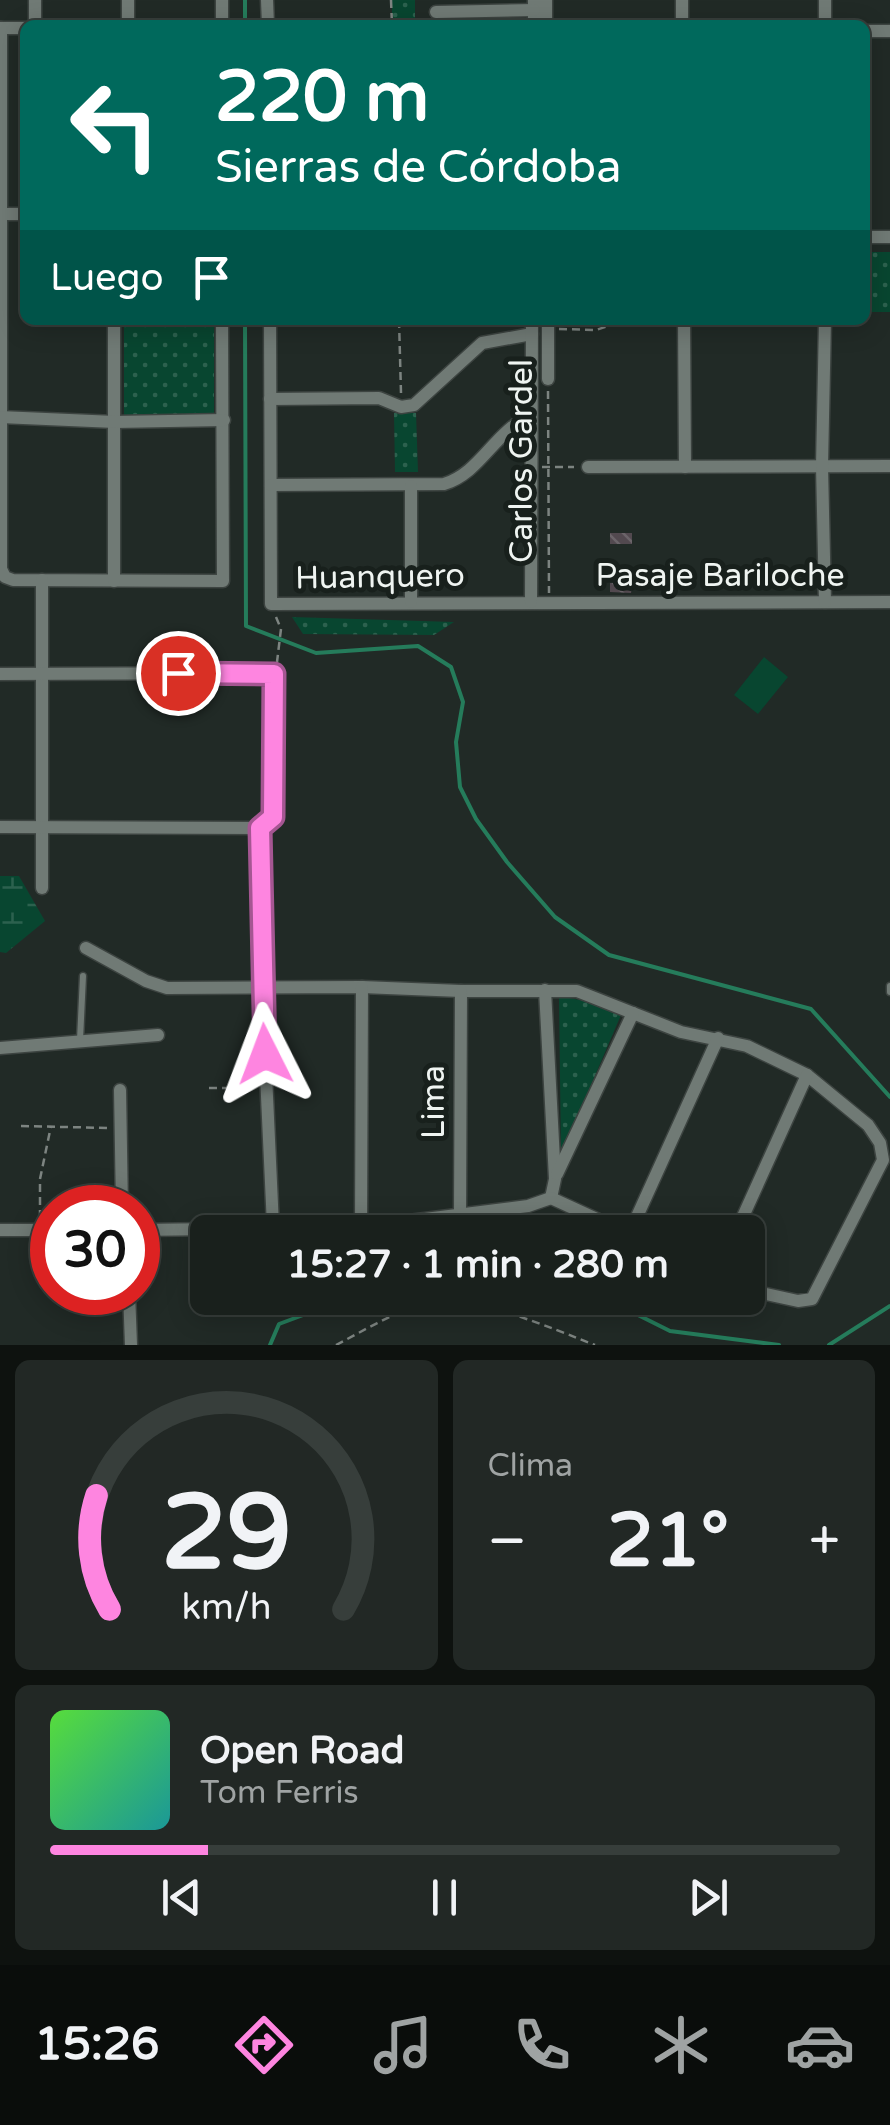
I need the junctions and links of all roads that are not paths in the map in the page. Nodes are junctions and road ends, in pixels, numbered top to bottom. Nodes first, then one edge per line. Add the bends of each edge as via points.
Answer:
1 (436, 12) dead end
2 (534, 12) edge
3 (0, 28) edge
4 (0, 214) edge
5 (114, 325) edge
6 (222, 325) edge
7 (270, 325) edge
8 (548, 325) edge
9 (684, 325) edge
10 (825, 325) edge
11 (532, 327) edge
12 (548, 379) road end
13 (270, 399) junction
14 (1, 416) edge
15 (531, 416) junction
16 (224, 420) junction
17 (115, 422) junction
18 (822, 466) junction
19 (890, 466) edge
20 (588, 467) road end
21 (686, 467) junction
22 (271, 486) junction
23 (410, 486) junction
24 (42, 580) junction
25 (114, 581) junction
26 (411, 602) junction
27 (530, 602) junction
28 (549, 602) joint
29 (824, 602) junction
30 (890, 602) edge
31 (0, 674) edge
32 (40, 674) junction
33 (41, 826) junction
34 (0, 827) edge
35 (260, 828) junction
36 (42, 888) dead end
37 (86, 948) dead end
38 (83, 976) dead end
39 (362, 987) junction
40 (262, 988) junction
41 (545, 990) junction
42 (460, 992) junction
43 (633, 1013) junction
44 (158, 1035) dead end
45 (718, 1038) junction
46 (80, 1041) junction
47 (0, 1048) edge
48 (807, 1075) junction
49 (120, 1090) dead end
50 (555, 1179) junction
51 (121, 1185) edge
52 (551, 1198) junction
53 (460, 1212) junction
54 (273, 1215) edge
55 (362, 1215) edge
56 (449, 1215) edge
57 (590, 1215) edge
58 (636, 1215) edge
59 (744, 1215) edge
60 (190, 1228) edge
61 (160, 1229) edge
62 (0, 1230) edge
63 (30, 1230) edge
64 (765, 1294) edge
65 (129, 1315) edge
66 (130, 1345) edge

1 - 2 street
3 - 4 street
4 - 14 street
5 - 17 street
6 - 16 street
7 - 13 street
8 - 12 street, Carlos Gardel
9 - 21 street
10 - 18 street
11 - 13 street via 482,343 414,406 379,398
11 - 15 street
13 - 22 street
14 - 17 street
14 - 24 street via 1,569 12,580
15 - 23 street via 515,422 463,477
15 - 27 street
16 - 17 street
16 - 25 street via 222,581
17 - 25 street
18 - 19 street
18 - 21 street
18 - 29 street
20 - 21 street
22 - 23 street
22 - 26 street, Huanquero via 271,604
23 - 26 street
24 - 25 street
24 - 32 street
26 - 27 street, Huanquero
27 - 28 street, Huanquero
28 - 29 street, Pasaje Bariloche
29 - 30 street, Pasaje Bariloche
31 - 32 street
32 - 33 street
32 - 35 street via 274,674 273,817
33 - 34 street
33 - 35 street
33 - 36 street
35 - 40 street
37 - 40 street via 167,988
38 - 46 lane
39 - 40 street
39 - 42 street
39 - 55 street
40 - 54 street
41 - 42 street
41 - 43 street via 577,991
41 - 50 street
42 - 53 street, Lima
43 - 45 street
43 - 50 street
44 - 46 street
45 - 48 street
45 - 58 street
46 - 47 street
48 - 59 street
48 - 64 street via 868,1125 884,1160 812,1299
49 - 51 street
50 - 52 street
52 - 53 street
52 - 57 street
53 - 56 street
60 - 61 street
62 - 63 street
65 - 66 street

